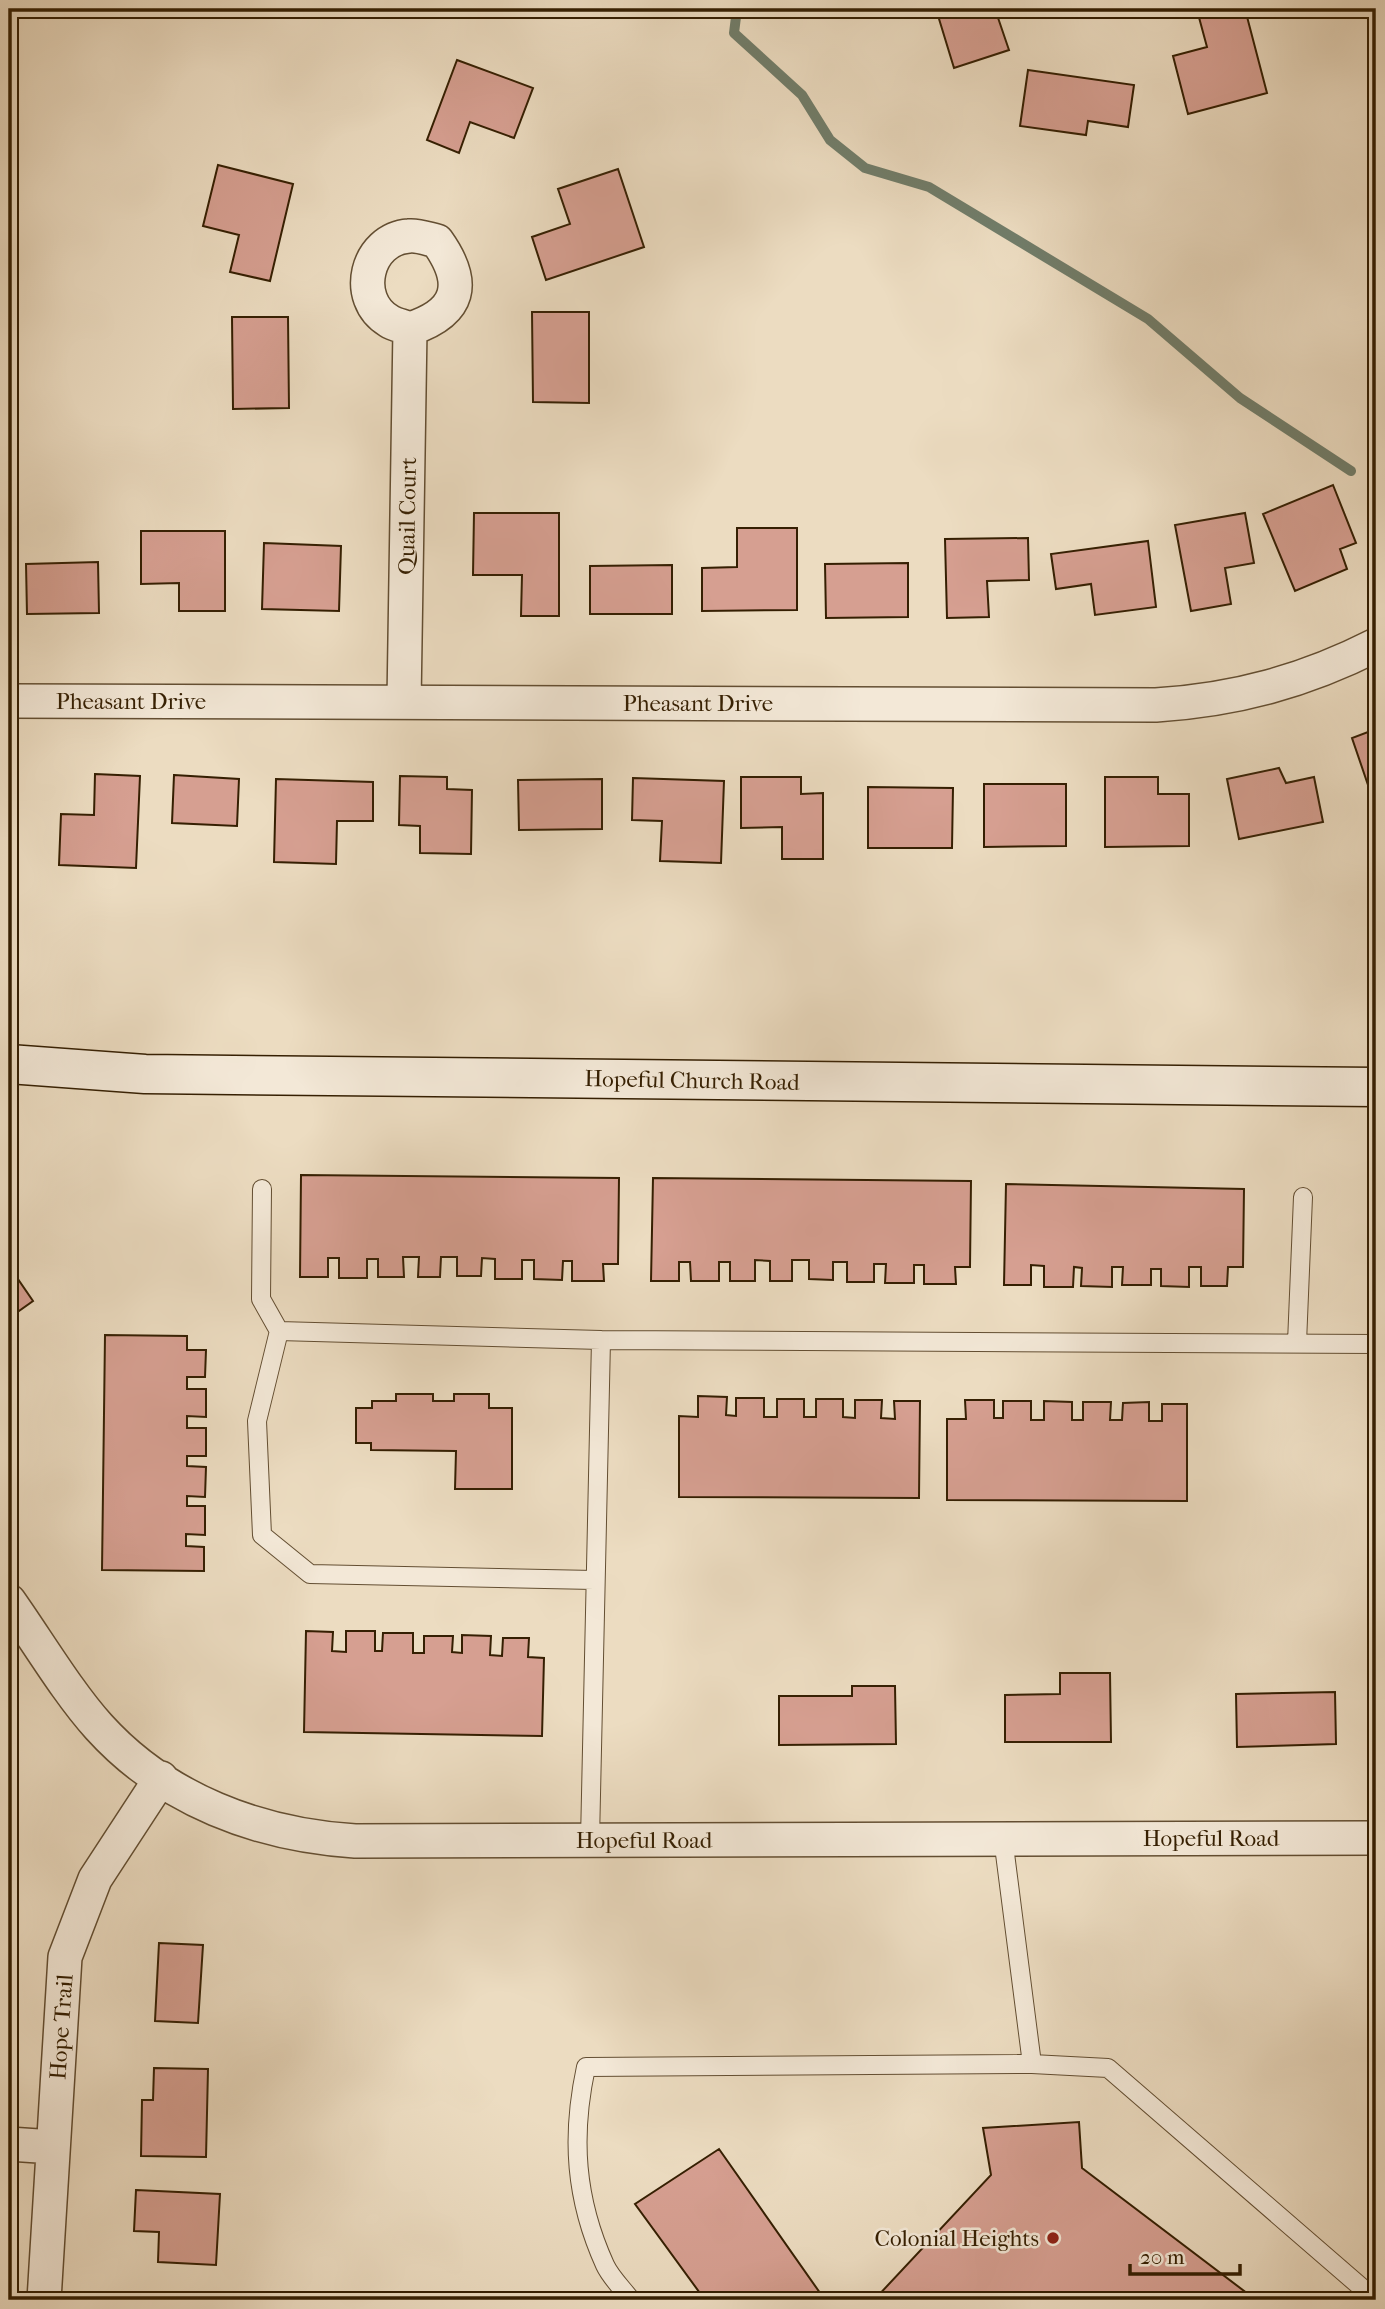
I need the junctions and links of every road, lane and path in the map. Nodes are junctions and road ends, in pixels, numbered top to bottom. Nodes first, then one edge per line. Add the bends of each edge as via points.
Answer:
1 (410, 329) dead end
2 (1376, 645) edge
3 (9, 701) edge
4 (404, 702) junction
5 (9, 1063) edge
6 (1376, 1087) edge
7 (262, 1189) dead end
8 (1303, 1196) dead end
9 (279, 1331) junction
10 (601, 1340) junction
11 (1297, 1343) junction
12 (1376, 1344) edge
13 (594, 1580) junction
14 (9, 1601) edge
15 (160, 1778) junction
16 (1003, 1838) junction
17 (1376, 1838) edge
18 (590, 1840) junction
19 (1032, 2064) junction
20 (9, 2144) edge
21 (53, 2147) junction
22 (44, 2300) edge
23 (631, 2300) edge
24 (1376, 2300) edge

1 - 4 street, Quail Court
2 - 4 street, Pheasant Drive via 1329,669 1279,686 1206,702 1156,705
3 - 4 street, Pheasant Drive
5 - 6 main road, Hopeful Church Road via 145,1074
7 - 9 lane via 261,1299
8 - 11 lane
9 - 10 lane
9 - 13 lane via 257,1421 262,1535 310,1574
10 - 11 lane
10 - 13 lane
11 - 12 lane
13 - 18 lane
14 - 15 street, Hopeful Road via 98,1726
15 - 18 street, Hopeful Road via 221,1812 309,1838
15 - 21 street, Hope Trail via 95,1879 65,1957
16 - 17 street, Hopeful Road
16 - 18 street, Hopeful Road
16 - 19 lane
19 - 23 lane via 586,2067 576,2112 578,2179 606,2267
19 - 24 lane via 1108,2068
20 - 21 street
21 - 22 street, Hope Trail

